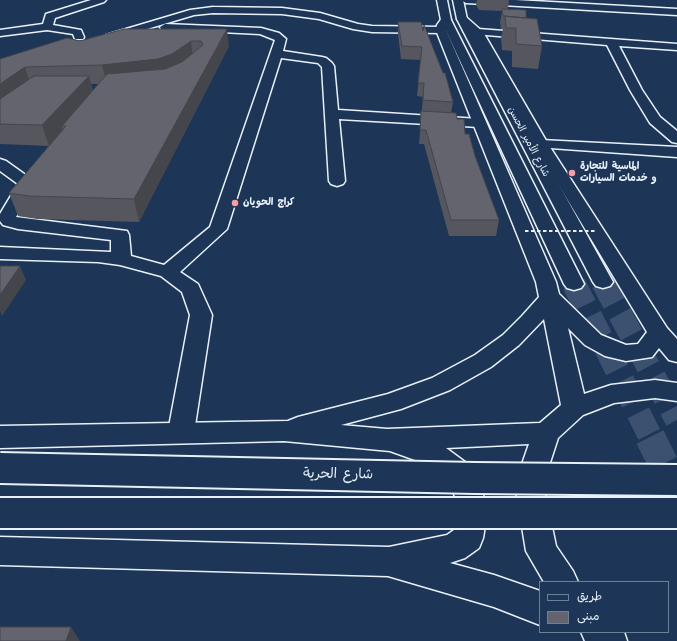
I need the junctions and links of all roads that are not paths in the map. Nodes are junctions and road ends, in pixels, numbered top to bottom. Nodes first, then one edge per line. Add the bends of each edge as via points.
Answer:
1 (101, 0) edge
2 (458, 0) edge
3 (466, 0) edge
4 (193, 2) dead end
5 (573, 3) edge
6 (316, 5) dead end
7 (677, 12) edge
8 (445, 13) edge
9 (147, 26) junction
10 (47, 27) junction
11 (478, 32) junction
12 (0, 33) edge
13 (98, 41) edge
14 (611, 42) junction
15 (79, 43) edge
16 (677, 47) edge
17 (276, 54) junction
18 (332, 114) junction
19 (479, 123) junction
20 (677, 139) edge
21 (542, 144) junction
22 (677, 152) edge
23 (0, 164) edge
24 (337, 181) dead end
25 (0, 253) edge
26 (121, 259) junction
27 (168, 272) junction
28 (603, 282) tunnel mouth
29 (574, 284) tunnel mouth
30 (550, 297) junction
31 (659, 333) junction
32 (677, 354) edge
33 (677, 392) edge
34 (574, 408) junction
35 (284, 431) junction
36 (181, 432) junction
37 (546, 433) junction
38 (0, 437) edge
39 (387, 440) junction
40 (0, 468) edge
41 (677, 480) edge
42 (0, 513) edge
43 (677, 513) edge
44 (0, 551) edge
45 (388, 561) junction
46 (561, 581) edge
47 (539, 608) edge
48 (599, 633) edge
49 (610, 641) edge

1 - 10 main road via 50,16
2 - 8 main road, شارع الأمير الحسن
3 - 5 main road
4 - 6 main road via 304,9
5 - 7 main road
8 - 9 main road via 372,29 305,14 243,10 193,12
8 - 11 main road
8 - 19 main road
8 - 28 main road, شارع الأمير الحسن
8 - 29 main road, شارع الأمير الحسن
9 - 13 main road
9 - 17 main road via 261,31 281,39
10 - 12 main road
10 - 15 main road via 77,32
11 - 14 main road
11 - 21 main road
14 - 16 main road
14 - 20 main road via 655,120
17 - 18 main road via 322,60 328,66
17 - 27 main road via 218,229
18 - 19 main road
18 - 24 main road
19 - 30 main road
21 - 22 main road
21 - 31 main road
23 - 26 main road via 32,177 7,217 9,221 120,235
25 - 26 main road
26 - 27 main road
27 - 36 main road via 191,289 201,315
30 - 31 main road via 593,340 613,350 630,353 644,351
30 - 34 main road
30 - 35 main road via 511,340 483,361 440,384 392,402
31 - 32 main road
33 - 34 main road via 655,389 611,394
34 - 37 main road
35 - 36 main road
35 - 39 main road
36 - 38 main road
37 - 39 main road
37 - 46 main road via 529,484 542,552
39 - 45 main road via 439,457 455,470 469,494 472,513 468,538 454,548
40 - 41 main road, شارع الحرية, bridge
42 - 43 main road, bridge
44 - 45 main road
45 - 47 main road via 494,591
48 - 49 main road

